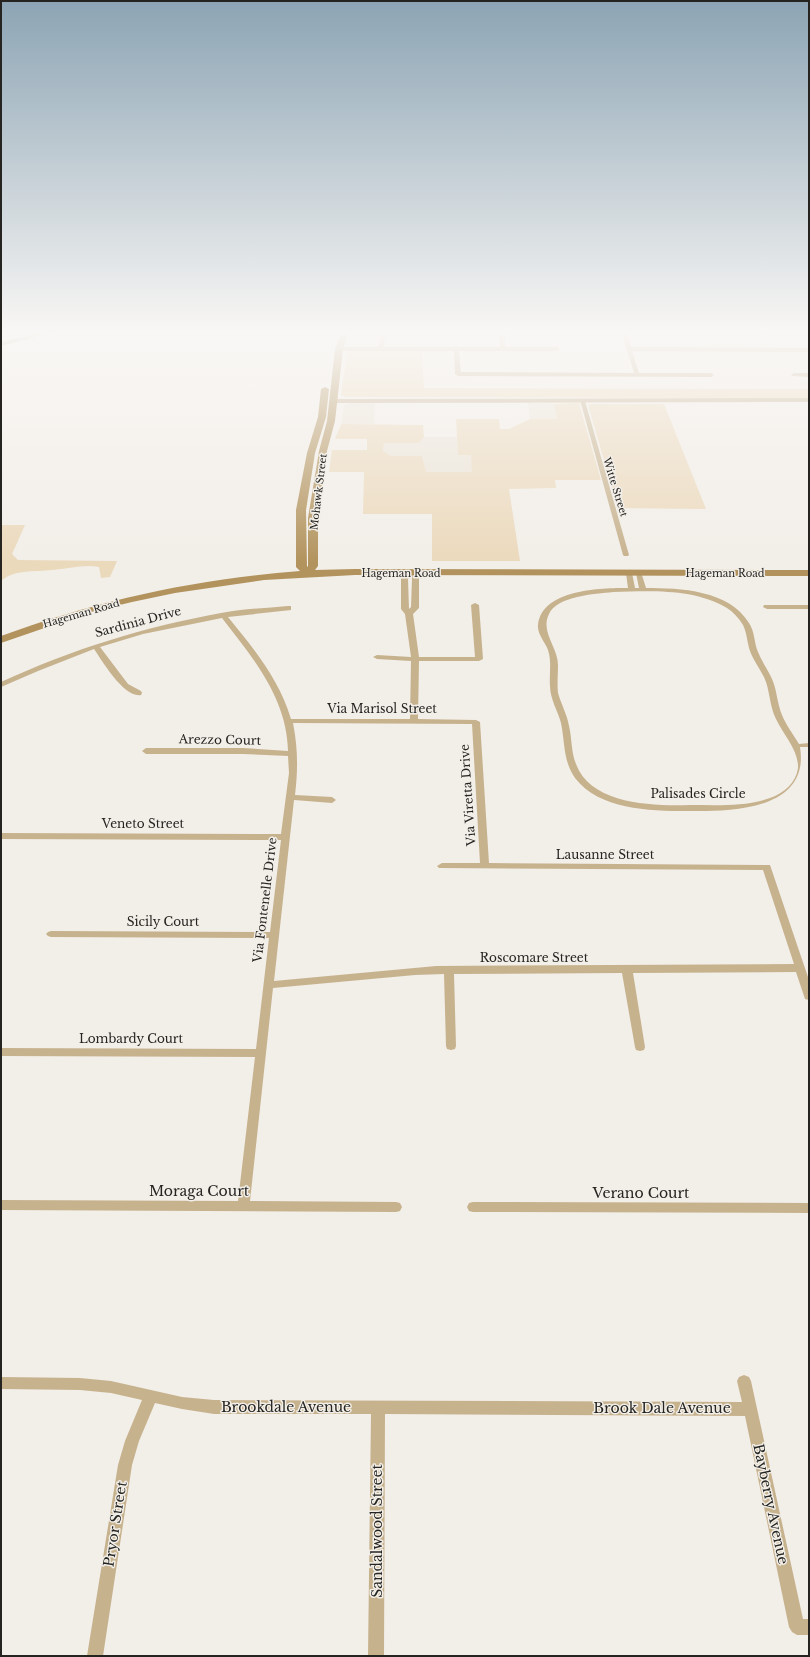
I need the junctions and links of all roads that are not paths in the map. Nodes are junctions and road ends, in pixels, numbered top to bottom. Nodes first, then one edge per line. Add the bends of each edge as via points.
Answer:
1 (323, 408) edge
2 (333, 408) edge
3 (584, 408) edge
4 (626, 555) dead end
5 (701, 566) junction
6 (485, 567) junction
7 (809, 567) edge
8 (307, 569) junction
9 (410, 573) junction
10 (634, 573) junction
11 (809, 573) edge
12 (632, 586) junction
13 (642, 587) junction
14 (475, 605) dead end
15 (767, 607) dead end
16 (809, 607) edge
17 (288, 608) dead end
18 (409, 613) junction
19 (223, 615) junction
20 (1, 632) edge
21 (1, 640) edge
22 (95, 646) junction
23 (377, 656) dead end
24 (414, 659) junction
25 (1, 685) edge
26 (138, 693) dead end
27 (289, 721) junction
28 (414, 722) junction
29 (476, 722) joint
30 (146, 751) dead end
31 (293, 754) junction
32 (290, 797) junction
33 (332, 800) dead end
34 (1, 836) edge
35 (286, 836) junction
36 (442, 866) dead end
37 (485, 866) junction
38 (51, 934) dead end
39 (274, 935) junction
40 (800, 968) junction
41 (449, 970) junction
42 (627, 970) junction
43 (269, 985) junction
44 (809, 996) edge
45 (451, 1046) dead end
46 (640, 1047) dead end
47 (1, 1052) edge
48 (261, 1053) junction
49 (1, 1205) edge
50 (243, 1206) junction
51 (396, 1207) dead end
52 (473, 1207) dead end
53 (809, 1208) edge
54 (744, 1381) dead end
55 (1, 1383) edge
56 (151, 1396) junction
57 (378, 1407) junction
58 (574, 1408) joint
59 (750, 1409) junction
60 (803, 1627) edge
61 (95, 1656) edge
62 (376, 1656) edge

1 - 8 main road, Mohawk Street via 311,453 302,510
2 - 8 main road, Mohawk Street via 332,421 323,451
3 - 4 street, Witte Street
5 - 6 main road, Hageman Road
5 - 7 main road, Hageman Road
5 - 10 main road via 691,570 642,570
6 - 8 main road, Hageman Road
6 - 9 main road via 415,570
8 - 9 main road, Hageman Road
8 - 20 main road, Hageman Road via 214,576 157,586 68,609
8 - 21 main road, Hageman Road via 157,592 96,607
9 - 10 main road, Hageman Road
9 - 18 street via 404,578 405,609
9 - 18 street via 416,578 415,608
10 - 11 main road, Hageman Road
10 - 12 street
10 - 13 street
12 - 13 street, Palisades Circle
12 - 13 street, Palisades Circle via 568,597 554,604 545,613 542,624 554,656 554,688 565,723 571,764 580,778 616,800 640,806 666,808 754,806 788,792 798,782 802,770 801,758 780,721 772,687 755,656 745,621 736,611 721,602 703,596 683,591
14 - 24 street via 479,659
15 - 16 street
17 - 19 street, Sardinia Drive
18 - 24 street
19 - 22 street, Sardinia Drive via 166,626
19 - 27 street, Via Fontenelle Drive via 270,677 280,695
22 - 25 street, Sardinia Drive
22 - 26 street via 125,686
23 - 24 street
24 - 28 street
27 - 28 street, Via Marisol Street
27 - 31 street, Via Fontenelle Drive
28 - 29 street, Via Marisol Street
29 - 37 street, Via Viretta Drive
30 - 31 street, Arezzo Court
31 - 32 street, Via Fontenelle Drive
32 - 33 street
32 - 35 street, Via Fontenelle Drive
34 - 35 street, Veneto Street
35 - 39 street, Via Fontenelle Drive
36 - 37 street, Lausanne Street
37 - 40 street, Lausanne Street via 767,867
38 - 39 street, Sicily Court
39 - 43 street, Via Fontenelle Drive
40 - 42 street, Roscomare Street
40 - 44 street
41 - 42 street, Roscomare Street
41 - 43 street, Roscomare Street via 412,971
41 - 45 street
42 - 46 street
43 - 48 street, Via Fontenelle Drive
47 - 48 street, Lombardy Court
48 - 50 street, Via Fontenelle Drive
49 - 50 street, Moraga Court
50 - 51 street, Moraga Court
52 - 53 street, Verano Court
54 - 59 street, Bayberry Avenue
55 - 56 street, Brookdale Avenue via 80,1384 111,1387
56 - 57 street, Brookdale Avenue via 214,1407
56 - 61 street, Pryor Street via 125,1465
57 - 58 street, Brookdale Avenue
57 - 62 street, Sandalwood Street
58 - 59 street, Brook Dale Avenue
59 - 60 street, Bayberry Avenue

